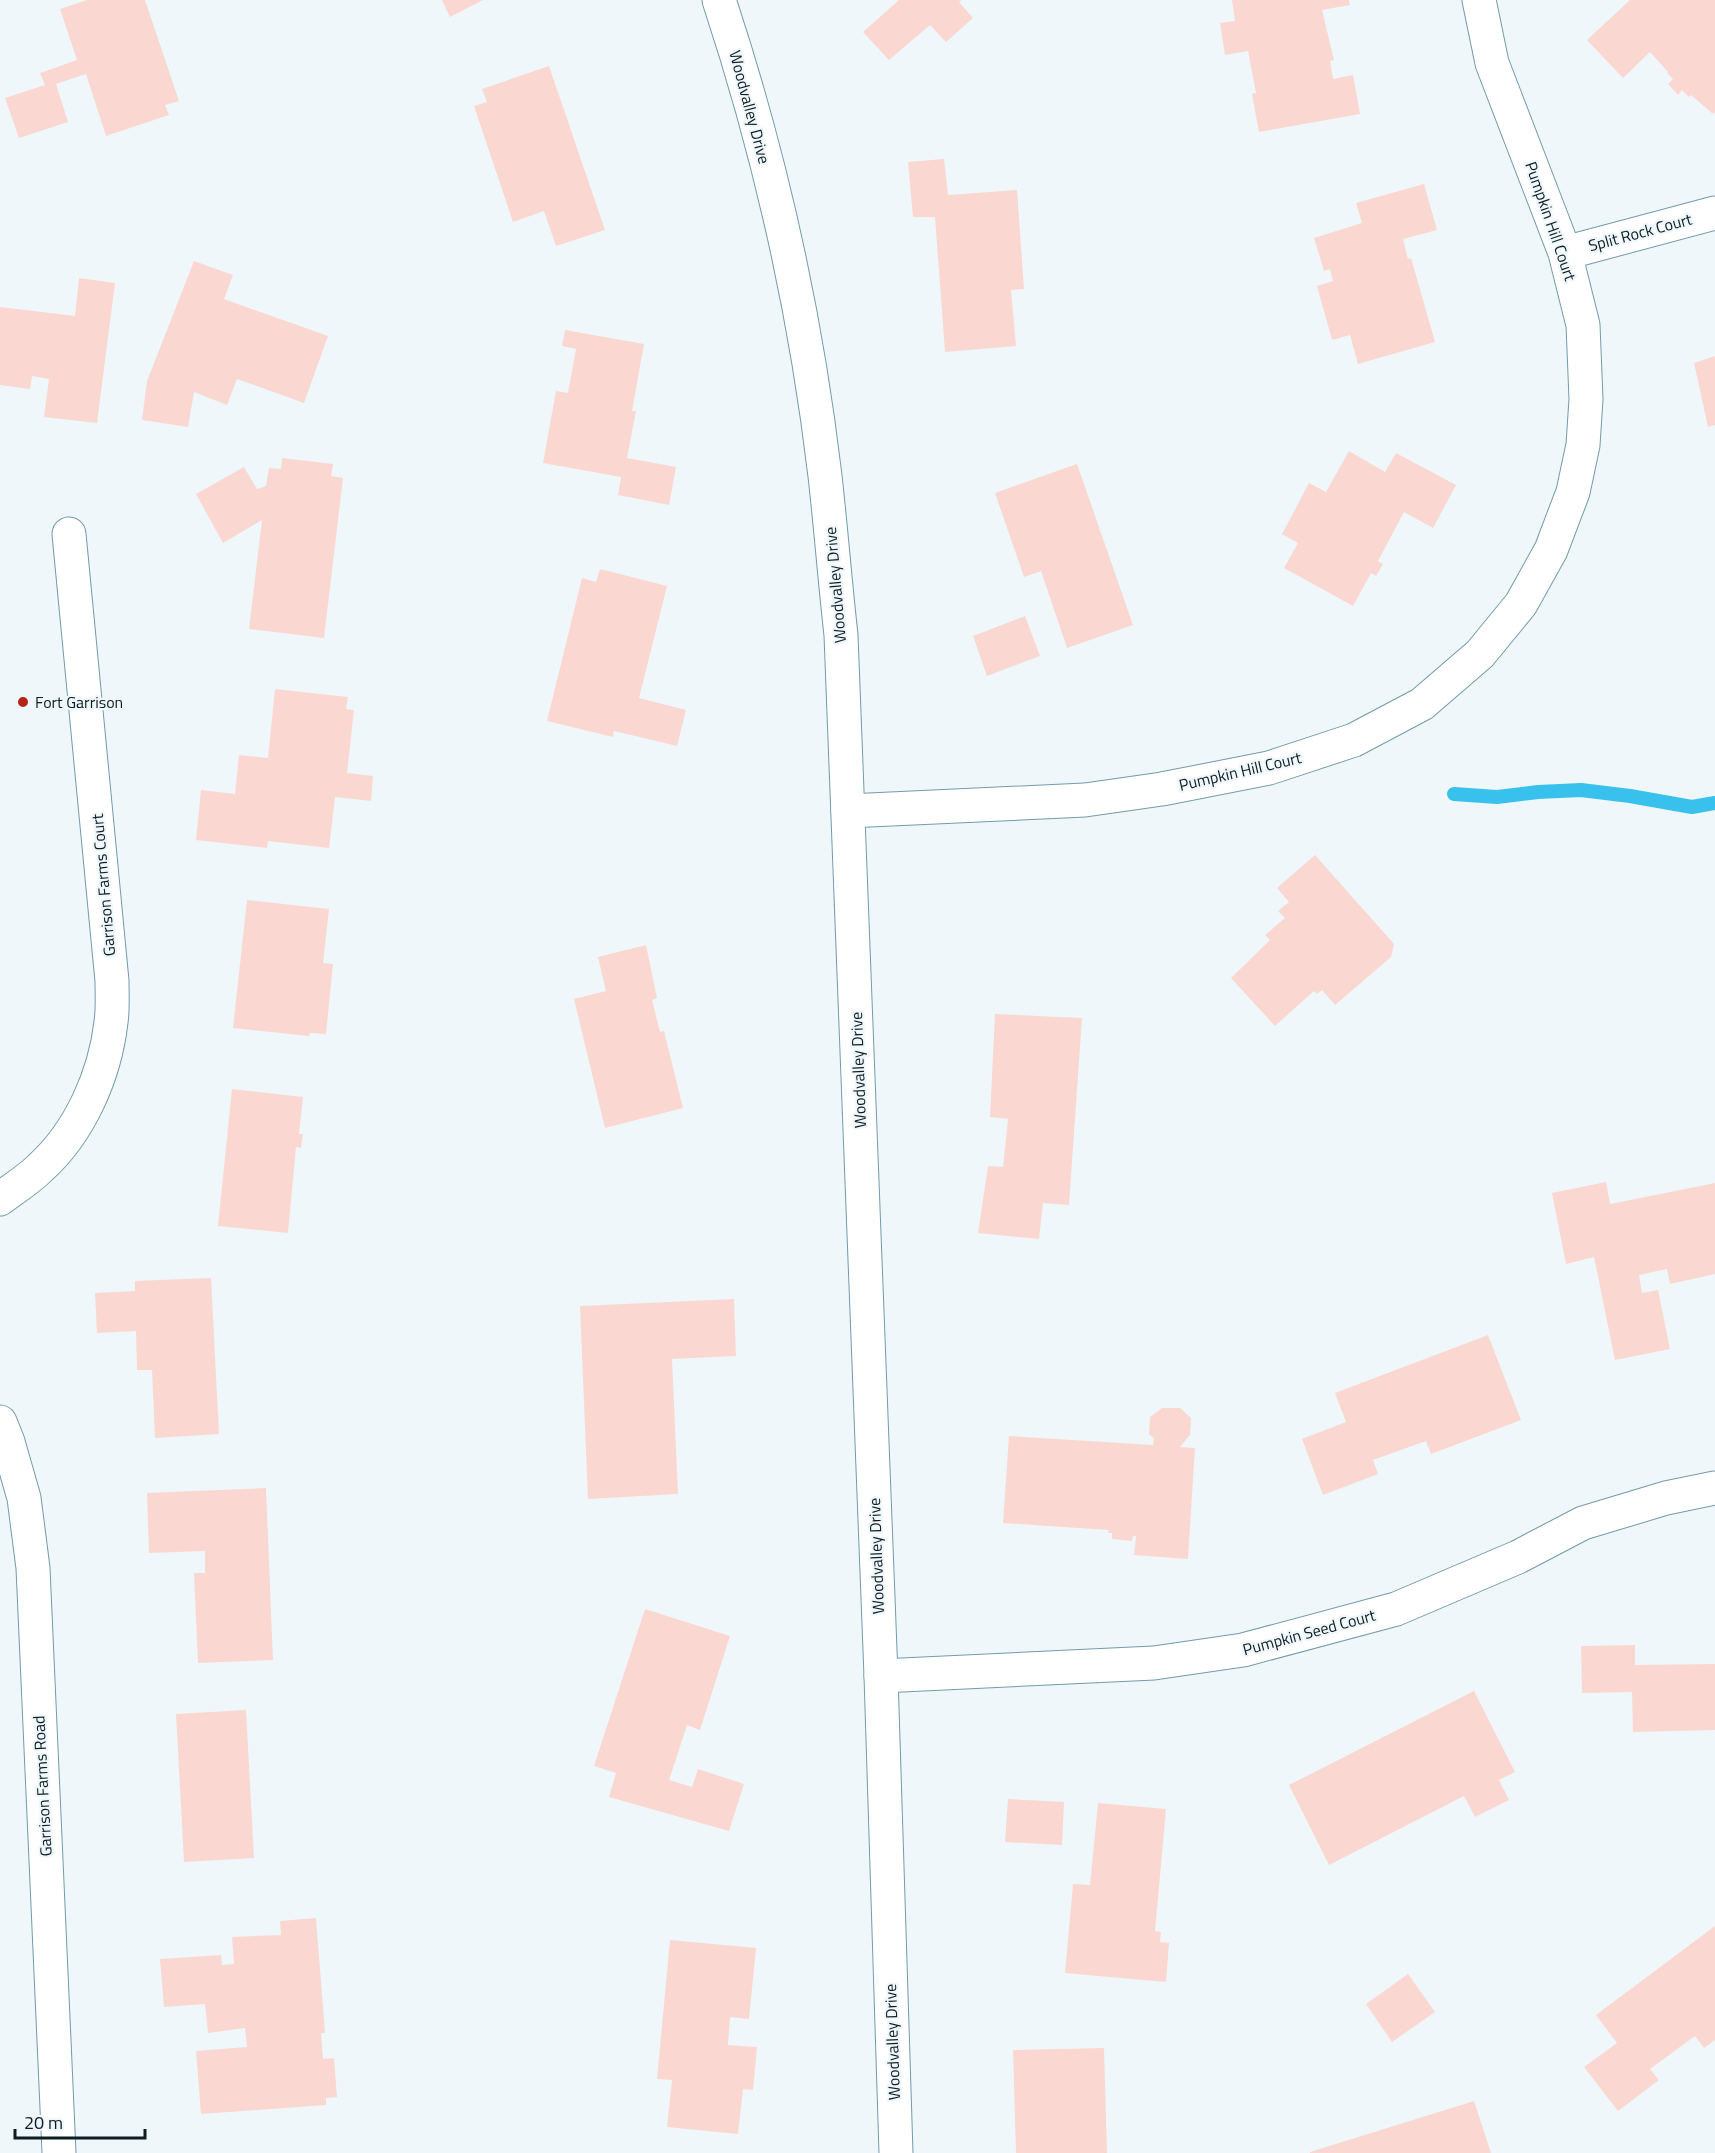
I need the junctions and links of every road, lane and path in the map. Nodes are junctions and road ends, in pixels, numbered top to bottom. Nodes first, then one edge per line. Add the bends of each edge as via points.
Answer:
1 (719, 0) edge
2 (1479, 0) edge
3 (1715, 213) edge
4 (1565, 253) junction
5 (69, 534) dead end
6 (848, 811) junction
7 (0, 1199) edge
8 (0, 1422) edge
9 (1715, 1488) edge
10 (881, 1676) junction
11 (59, 2153) edge
12 (896, 2153) edge

1 - 6 street, Woodvalley Drive via 754,112 801,322 825,475 841,635
2 - 4 street, Pumpkin Hill Court via 1492,63
3 - 4 street, Split Rock Court
4 - 6 street, Pumpkin Hill Court via 1583,325 1586,399 1583,445 1573,492 1551,550 1521,604 1480,654 1422,704 1354,740 1269,768 1162,789 1085,800
5 - 7 street, Garrison Farms Court via 112,981 111,1021 98,1080 68,1136 40,1168
6 - 10 street, Woodvalley Drive
8 - 11 street, Garrison Farms Road via 24,1498 33,1568
9 - 10 street, Pumpkin Seed Court via 1583,1523 1518,1557 1396,1609 1242,1650 1154,1663
10 - 12 street, Woodvalley Drive

